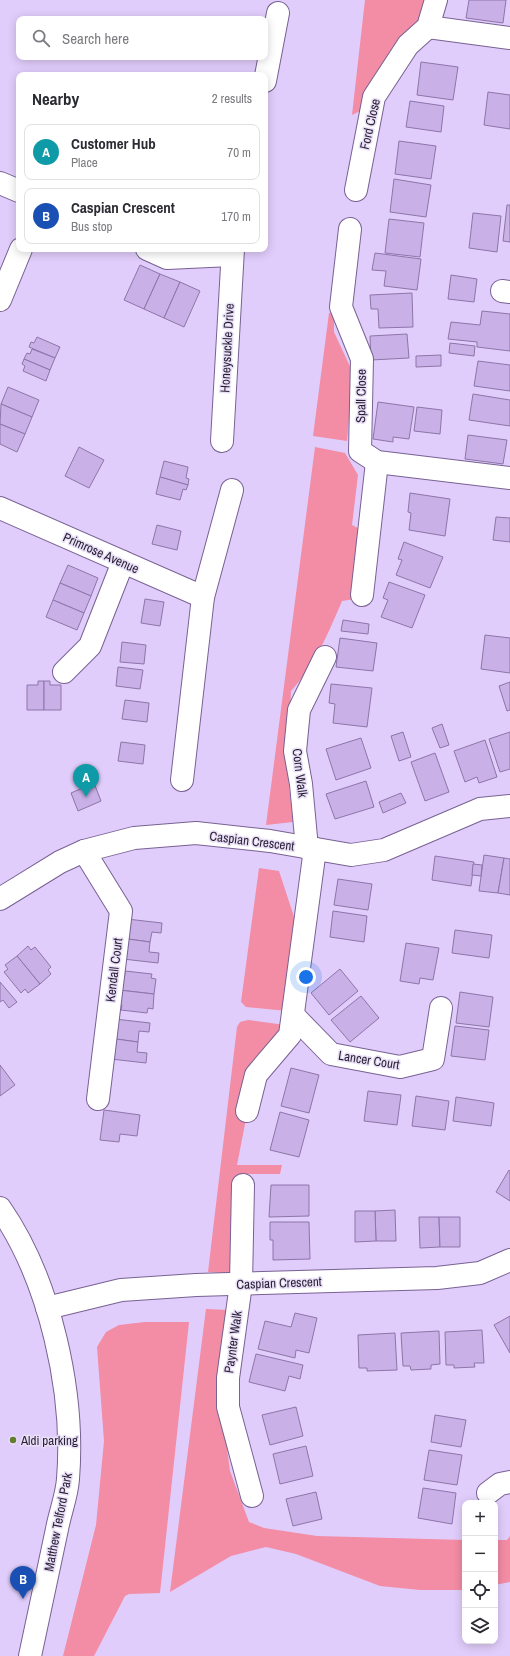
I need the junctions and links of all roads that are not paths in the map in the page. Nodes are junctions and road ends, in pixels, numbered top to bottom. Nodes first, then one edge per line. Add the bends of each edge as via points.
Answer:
1 (436, 0) edge
2 (278, 13) dead end
3 (428, 27) junction
4 (510, 38) edge
5 (267, 72) edge
6 (0, 183) edge
7 (16, 190) edge
8 (356, 190) dead end
9 (350, 229) dead end
10 (20, 252) edge
11 (153, 252) edge
12 (232, 252) edge
13 (0, 300) edge
14 (222, 441) dead end
15 (377, 462) junction
16 (510, 478) edge
17 (232, 490) dead end
18 (0, 508) edge
19 (123, 562) junction
20 (362, 595) dead end
21 (203, 597) junction
22 (325, 657) dead end
23 (64, 672) dead end
24 (182, 780) dead end
25 (510, 806) edge
26 (311, 849) junction
27 (84, 851) junction
28 (0, 900) edge
29 (441, 1008) dead end
30 (293, 1015) junction
31 (98, 1099) dead end
32 (247, 1111) dead end
33 (242, 1185) dead end
34 (0, 1208) edge
35 (510, 1260) edge
36 (241, 1284) junction
37 (47, 1308) junction
38 (510, 1482) edge
39 (488, 1493) dead end
40 (252, 1496) dead end
41 (30, 1656) edge

1 - 3 street
2 - 5 street
3 - 4 street
3 - 8 street, Ford Close via 408,45 374,97
6 - 7 street
9 - 15 street, Spall Close via 341,307 362,359 360,450
10 - 13 street
11 - 12 street, Honeysuckle Drive via 167,258
12 - 14 street, Honeysuckle Drive
15 - 16 street, Spall Close
15 - 20 street
17 - 21 street
18 - 19 street, Primrose Avenue
19 - 21 street, Primrose Avenue
19 - 23 street via 90,646
21 - 24 street
22 - 26 street, Corn Walk via 299,710 295,751
25 - 26 street, Caspian Crescent via 480,809 384,850 351,855
26 - 27 street, Caspian Crescent via 270,841 196,833 134,838
26 - 30 street
27 - 28 street, Caspian Crescent via 60,862
27 - 31 street, Kendall Court via 121,911
29 - 30 street, Lancer Court via 434,1059 400,1067 331,1054
30 - 32 street via 290,1035 256,1075
33 - 36 street, Paynter Walk
34 - 37 street, Matthew Telford Park via 32,1265
35 - 36 street, Caspian Crescent via 480,1273 437,1278
36 - 37 street, Caspian Crescent via 121,1290
36 - 40 street, Paynter Walk via 228,1378 228,1407
37 - 41 street, Matthew Telford Park via 64,1377 69,1448 68,1480
38 - 39 street via 500,1484

